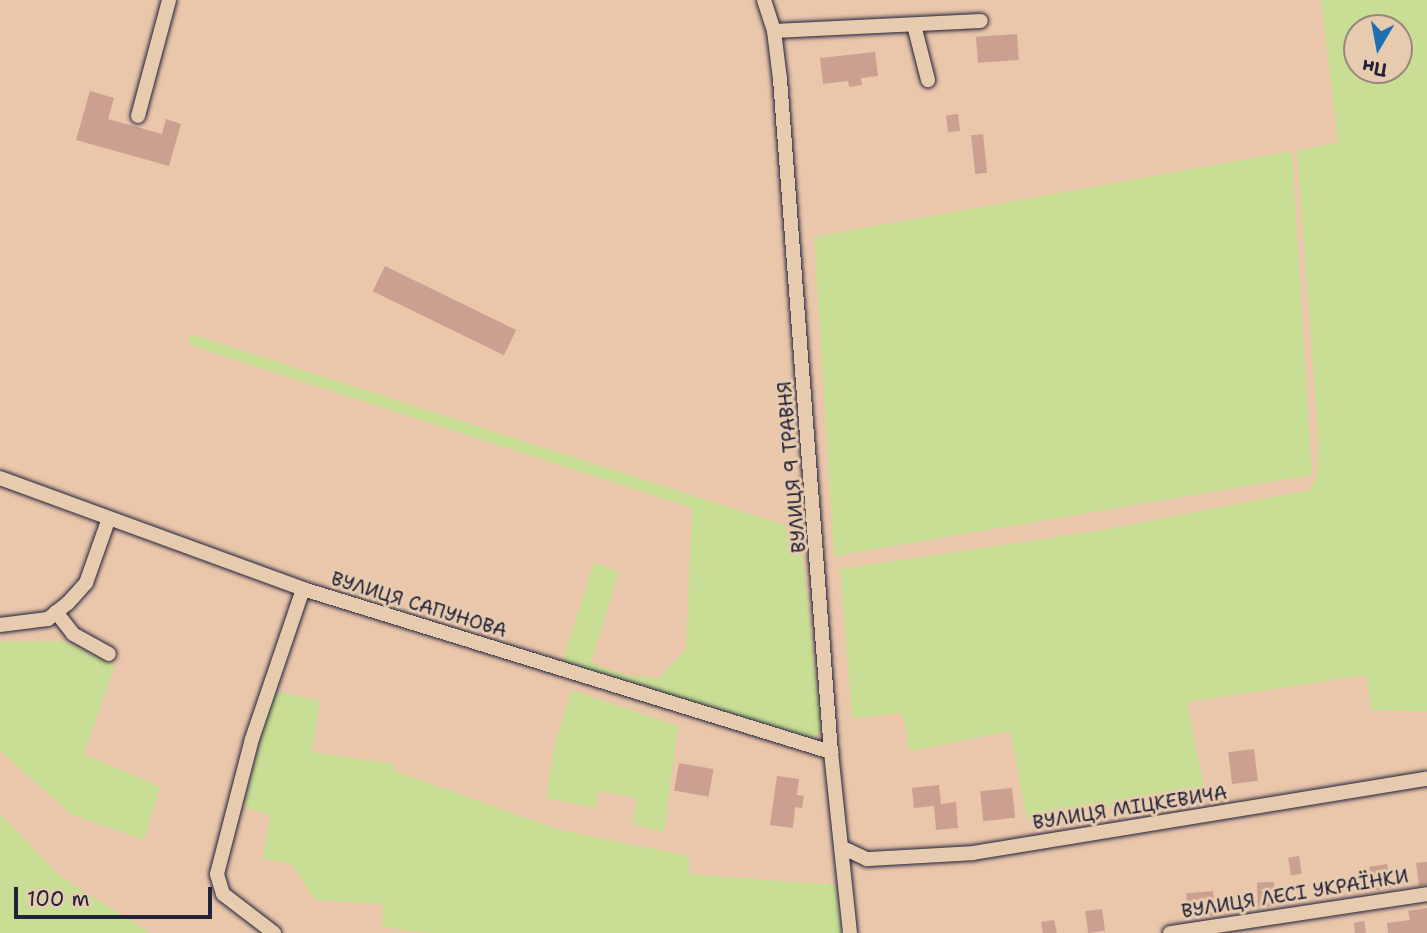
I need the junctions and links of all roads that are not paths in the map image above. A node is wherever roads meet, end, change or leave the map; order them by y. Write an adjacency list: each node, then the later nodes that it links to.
1 (169, 0): 7 (street)
2 (764, 0): 5 (street, ВУЛИЦЯ 9 ТРАВНЯ)
3 (981, 21): 4 (street)
4 (914, 24): 5 (street); 6 (street)
5 (774, 31): 14 (street, ВУЛИЦЯ 9 ТРАВНЯ)
6 (928, 80)
7 (138, 116)
8 (0, 478): 9 (street, ВУЛИЦЯ САПУНОВА)
9 (108, 521): 10 (street, ВУЛИЦЯ САПУНОВА); 11 (street)
10 (303, 589): 14 (street, ВУЛИЦЯ САПУНОВА); 18 (street)
11 (57, 612): 12 (street); 13 (street)
12 (0, 625)
13 (109, 654)
14 (831, 752): 16 (street, ВУЛИЦЯ 9 ТРАВНЯ)
15 (1427, 779): 16 (street, ВУЛИЦЯ МІЦКЕВИЧА)
16 (841, 847): 19 (street, ВУЛИЦЯ 9 ТРАВНЯ)
17 (1427, 894): 20 (street, ВУЛИЦЯ ЛЕСІ УКРАЇНКИ)
18 (274, 933)
19 (850, 933)
20 (1170, 933)

